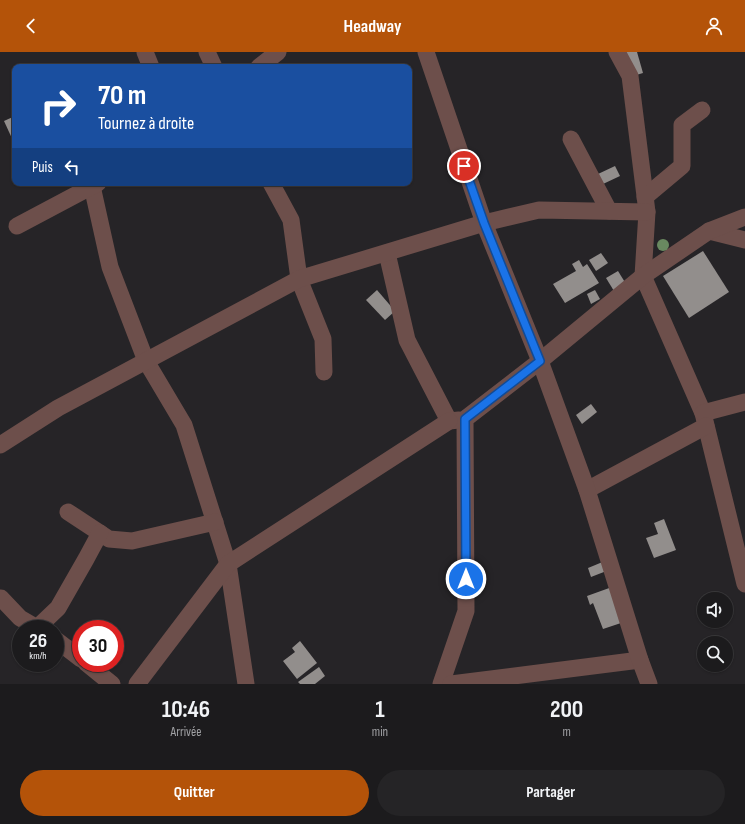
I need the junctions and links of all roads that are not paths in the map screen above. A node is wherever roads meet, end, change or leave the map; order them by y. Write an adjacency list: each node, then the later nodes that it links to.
1 (145, 52): 6 (street)
2 (207, 52): 7 (street)
3 (278, 52): 8 (street)
4 (426, 52): 17 (street)
5 (617, 52): 14 (street)
6 (150, 64)
7 (213, 64)
8 (263, 64)
9 (702, 110): 14 (street)
10 (571, 139): 15 (street)
11 (93, 186): 18 (street)
12 (95, 186): 24 (street)
13 (274, 186): 23 (street)
14 (646, 204): 15 (street); 22 (street)
15 (609, 211): 17 (street)
16 (745, 217): 19 (street)
17 (484, 223): 21 (street); 25 (street)
18 (17, 226)
19 (709, 231): 20 (street); 22 (street)
20 (745, 240)
21 (387, 253): 23 (street); 29 (street)
22 (643, 276): 25 (street); 28 (street)
23 (299, 279): 24 (street); 26 (street)
24 (146, 361): 30 (street); 33 (street)
25 (540, 361): 29 (street); 31 (street)
26 (324, 372)
27 (745, 402): 28 (street)
28 (704, 419): 31 (street); 36 (street)
29 (457, 420): 35 (street); 47 (street)
30 (0, 445)
31 (588, 490): 42 (street)
32 (68, 512): 34 (street)
33 (215, 522): 34 (street); 35 (street)
34 (100, 533): 39 (street)
35 (228, 564): 45 (street); 46 (street)
36 (745, 584)
37 (0, 599): 38 (street)
38 (24, 620)
39 (46, 620)
40 (64, 646): 41 (street)
41 (72, 652)
42 (640, 660): 48 (street); 49 (street)
43 (97, 672): 44 (street)
44 (112, 684)
45 (138, 684)
46 (246, 684)
47 (440, 684)
48 (451, 684)
49 (649, 684)

